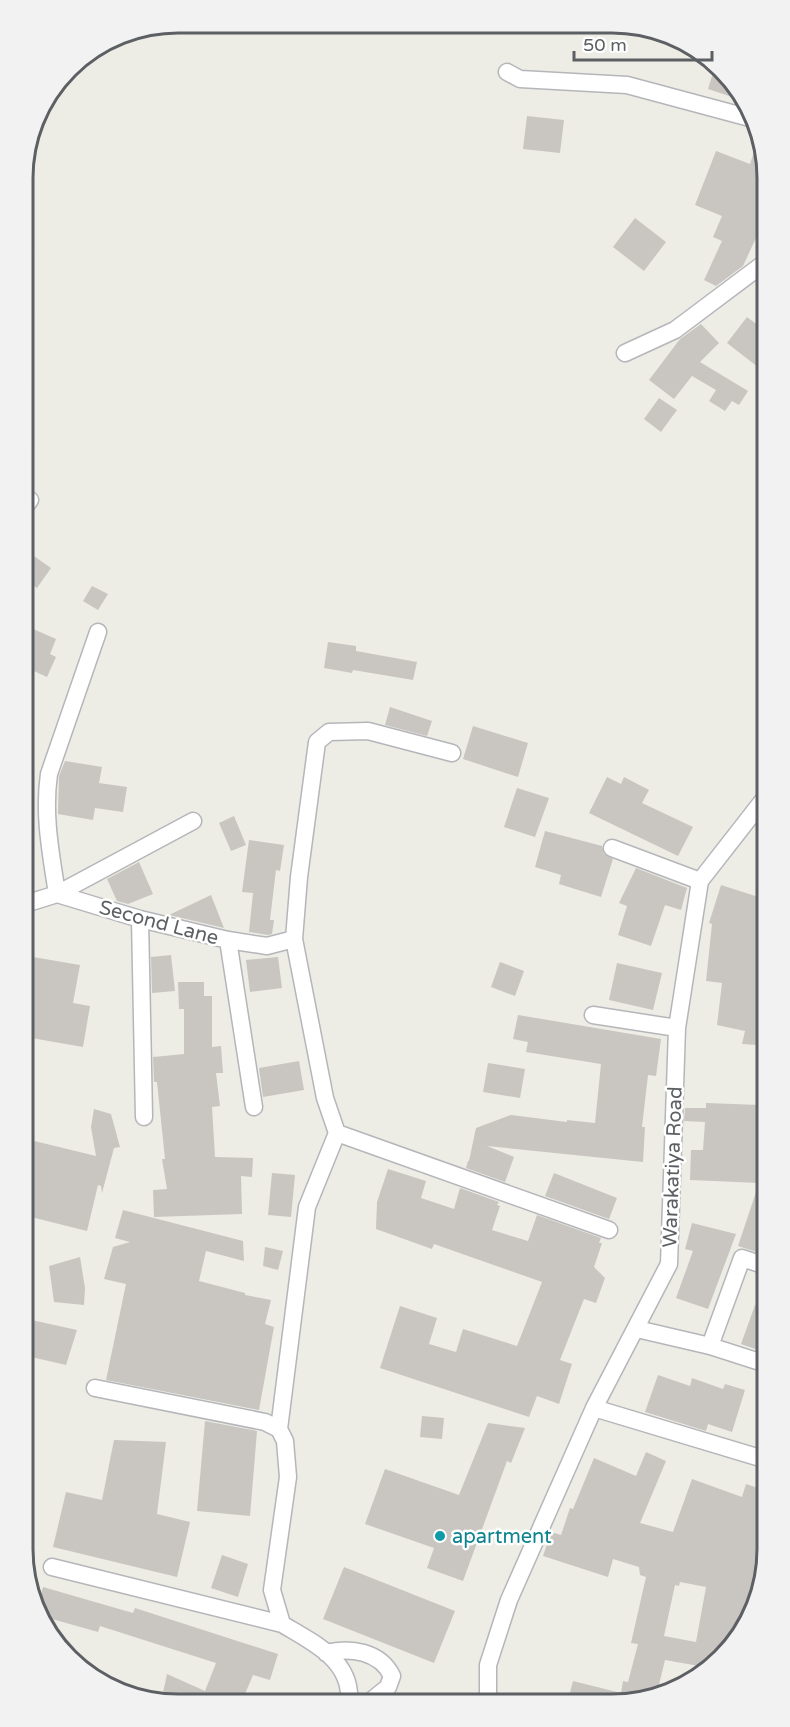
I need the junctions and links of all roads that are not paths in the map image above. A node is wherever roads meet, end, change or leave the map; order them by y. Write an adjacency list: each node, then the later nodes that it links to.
1 (507, 72): 2 (street)
2 (743, 116)
3 (757, 268): 4 (street)
4 (625, 353)
5 (98, 632): 11 (street)
6 (452, 753): 14 (street)
7 (757, 808): 10 (street, Warakatiya Road)
8 (194, 820): 11 (street)
9 (612, 848): 10 (street)
10 (700, 881): 17 (street, Warakatiya Road)
11 (57, 894): 12 (street); 13 (street, Second Lane)
12 (33, 902)
13 (140, 919): 15 (street, Second Lane); 19 (street)
14 (294, 939): 15 (street, Second Lane); 20 (street)
15 (228, 940): 18 (street)
16 (593, 1015): 17 (street)
17 (677, 1028): 23 (street, Warakatiya Road)
18 (254, 1107)
19 (144, 1117)
20 (338, 1133): 21 (street); 28 (street)
21 (609, 1230)
22 (757, 1263): 24 (street)
23 (637, 1329): 24 (street); 27 (street, Warakatiya Road)
24 (710, 1346): 25 (street)
25 (757, 1361)
26 (95, 1389): 28 (street)
27 (594, 1408): 29 (street); 35 (street, Warakatiya Road)
28 (279, 1430): 31 (street)
29 (757, 1457)
30 (52, 1567): 31 (street)
31 (282, 1624): 32 (street)
32 (326, 1653): 33 (street); 34 (street)
33 (350, 1694)
34 (380, 1694)
35 (488, 1694)

